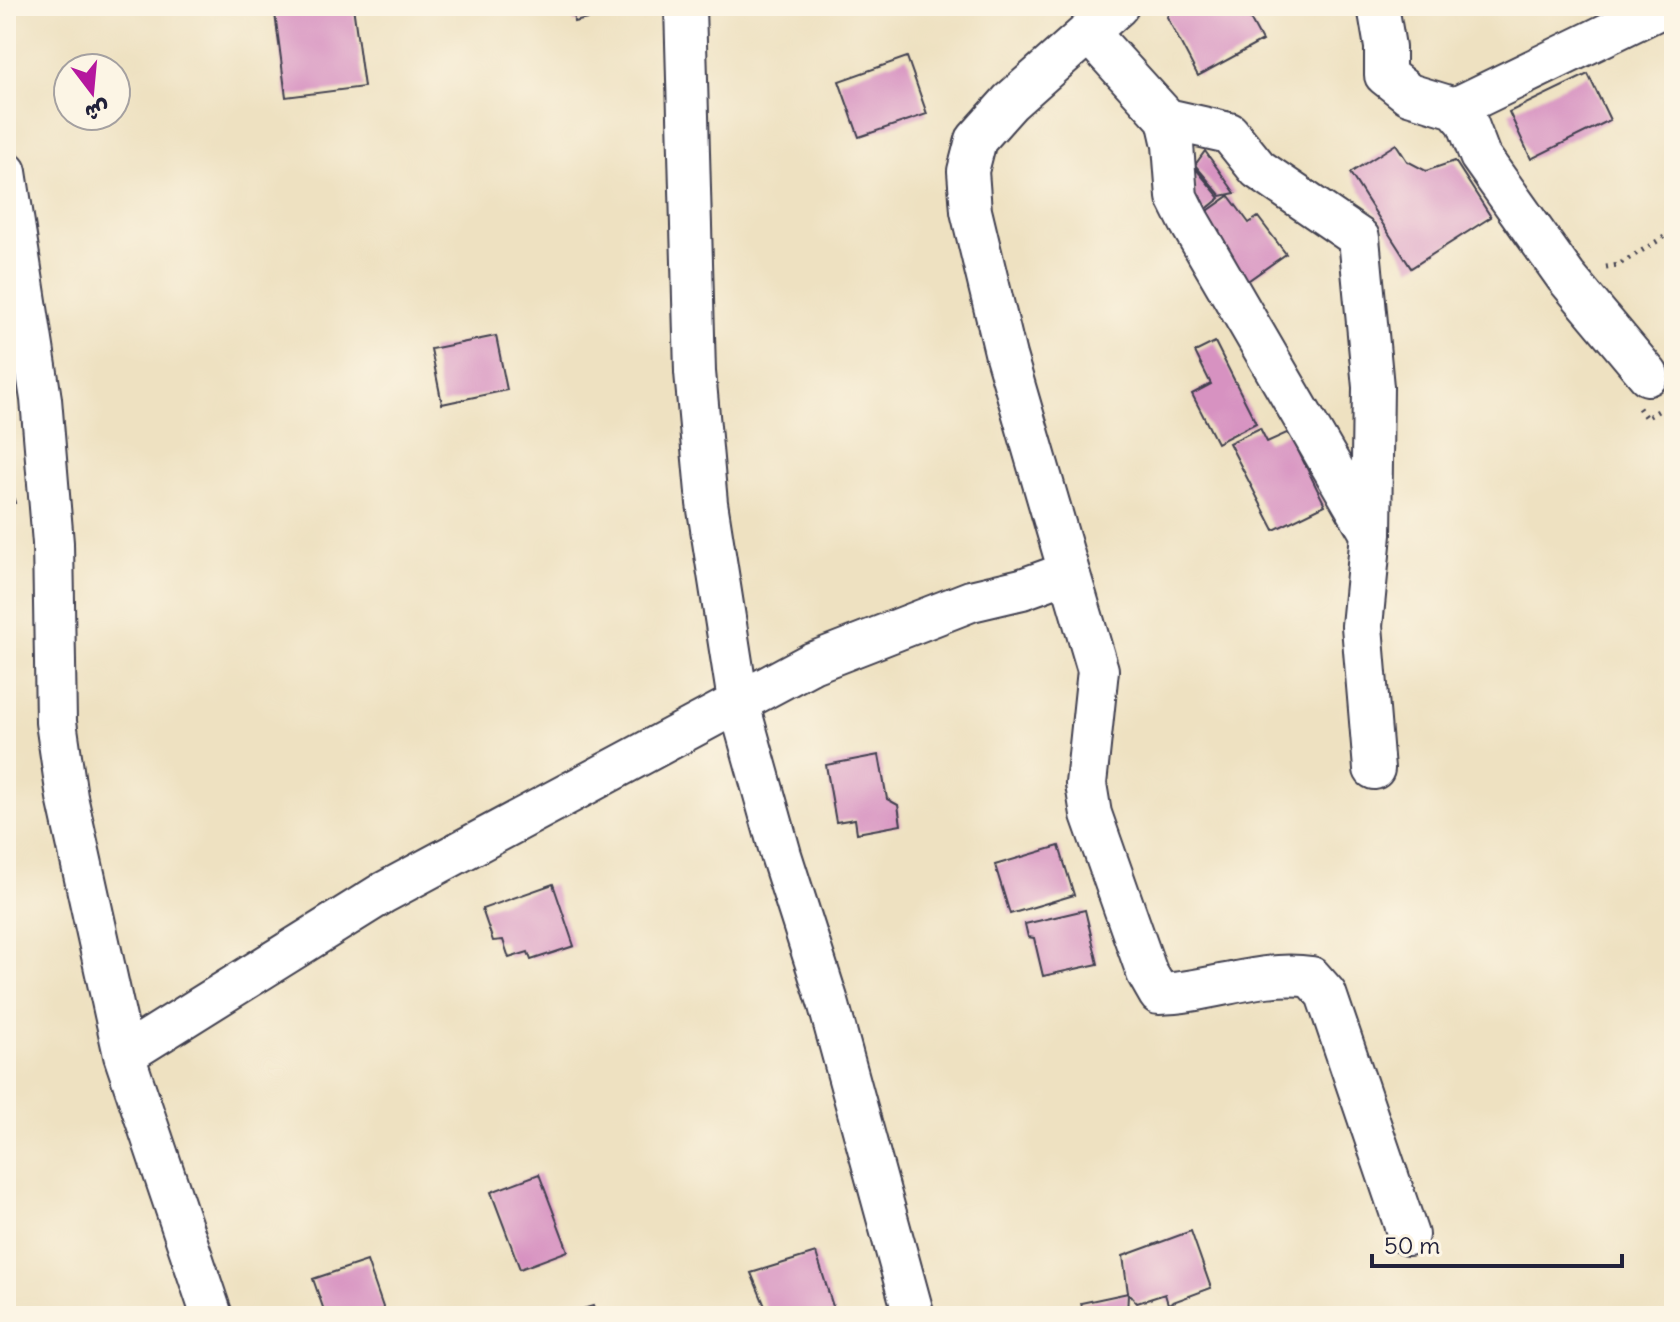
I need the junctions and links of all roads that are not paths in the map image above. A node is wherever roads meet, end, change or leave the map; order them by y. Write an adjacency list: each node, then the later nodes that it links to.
1 (685, 6): 12 (street)
2 (1118, 6): 5 (street)
3 (1378, 6): 6 (street)
4 (1665, 6): 6 (street)
5 (1088, 32): 7 (street); 11 (street)
6 (1455, 108): 9 (street)
7 (1167, 119): 10 (street); 10 (street)
8 (6, 172): 14 (street)
9 (1648, 375)
10 (1371, 534): 13 (street)
11 (1069, 572): 12 (street); 15 (street)
12 (738, 701): 14 (street); 17 (street)
13 (1374, 769)
14 (124, 1055): 16 (street)
15 (1408, 1235)
16 (212, 1316)
17 (914, 1316)

